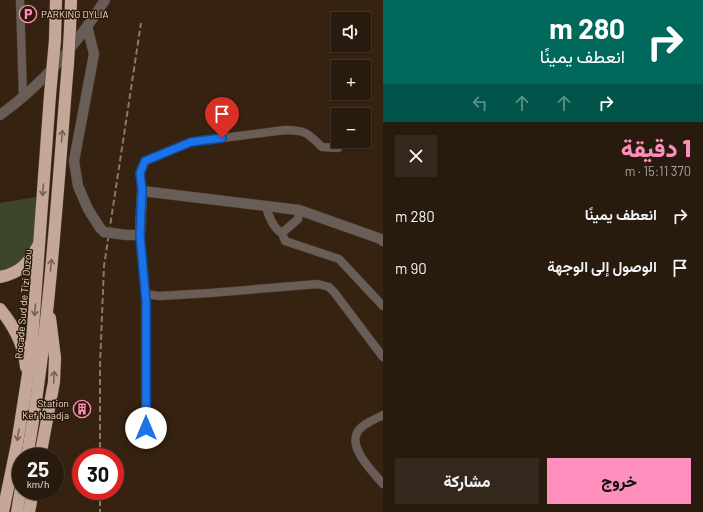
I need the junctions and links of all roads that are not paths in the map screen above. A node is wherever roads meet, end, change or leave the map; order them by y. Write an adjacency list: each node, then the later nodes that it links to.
1 (20, 0): 6 (street)
2 (56, 0): 15 (highway, Rocade Sud de Tizi Ouzou, one-way to 15, bridge)
3 (71, 0): 18 (highway, one-way to 3, bridge)
4 (105, 0): 5 (street)
5 (87, 26): 6 (street); 13 (street, bridge)
6 (23, 98): 7 (street)
7 (0, 115)
8 (331, 148): 9 (street)
9 (142, 191): 10 (street); 13 (street)
10 (266, 206): 11 (street); 12 (street)
11 (299, 210): 12 (street); 14 (street)
12 (282, 233): 19 (street)
13 (140, 235): 17 (street)
14 (383, 241)
15 (39, 244): 16 (highway); 22 (highway, Rocade Sud de Tizi Ouzou, one-way to 22)
16 (0, 277)
17 (145, 294): 21 (street); 24 (street)
18 (47, 304): 25 (highway); 26 (highway, one-way to 18)
19 (383, 306)
20 (0, 309): 22 (highway)
21 (383, 357)
22 (27, 383): 30 (highway, Rocade Sud de Tizi Ouzou, one-way to 30)
23 (383, 415): 27 (street)
24 (147, 444)
25 (29, 448)
26 (42, 448)
27 (383, 484)
28 (19, 500): 31 (highway)
29 (31, 500): 32 (highway)
30 (3, 512)
31 (17, 512)
32 (29, 512)

